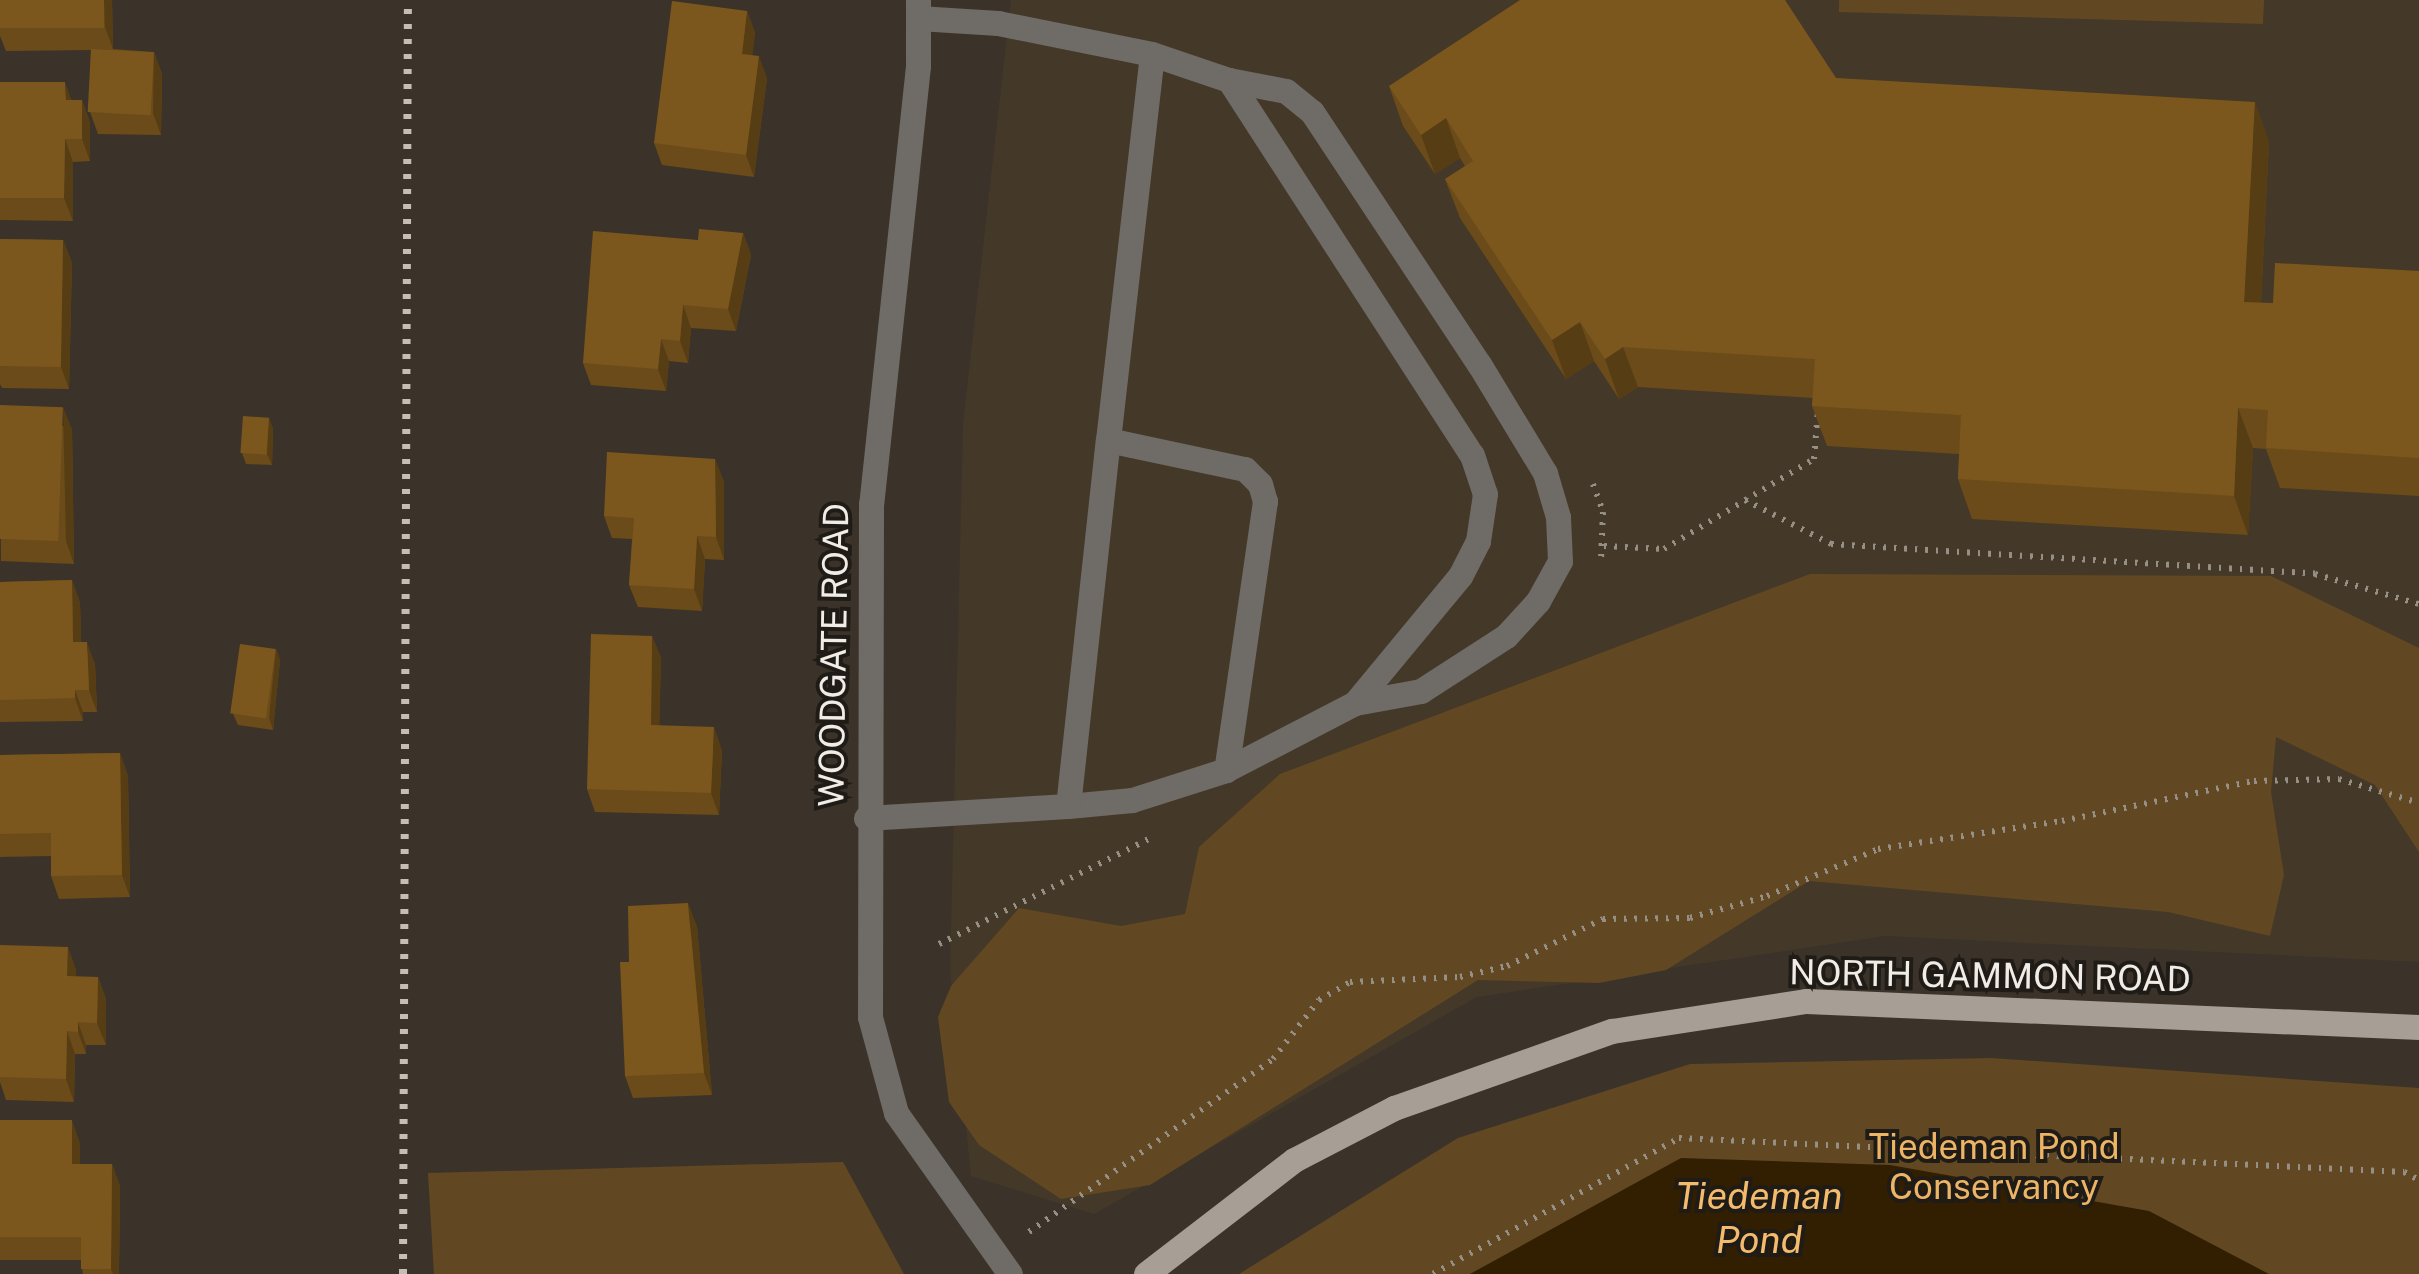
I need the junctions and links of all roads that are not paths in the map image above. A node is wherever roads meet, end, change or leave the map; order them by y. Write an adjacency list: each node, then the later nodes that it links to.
1 (918, 9): 2 (street); 8 (street, WOODGATE ROAD)
2 (1152, 54): 3 (street); 4 (street)
3 (1229, 80): 5 (street); 5 (street)
4 (1108, 440): 6 (street); 7 (street)
5 (1355, 703): 6 (street)
6 (1226, 770): 7 (street)
7 (1068, 806): 8 (street)
8 (866, 818): 10 (street, WOODGATE ROAD)
9 (2419, 1027): 11 (main road, NORTH GAMMON ROAD)
10 (1003, 1266)
11 (1146, 1274)

